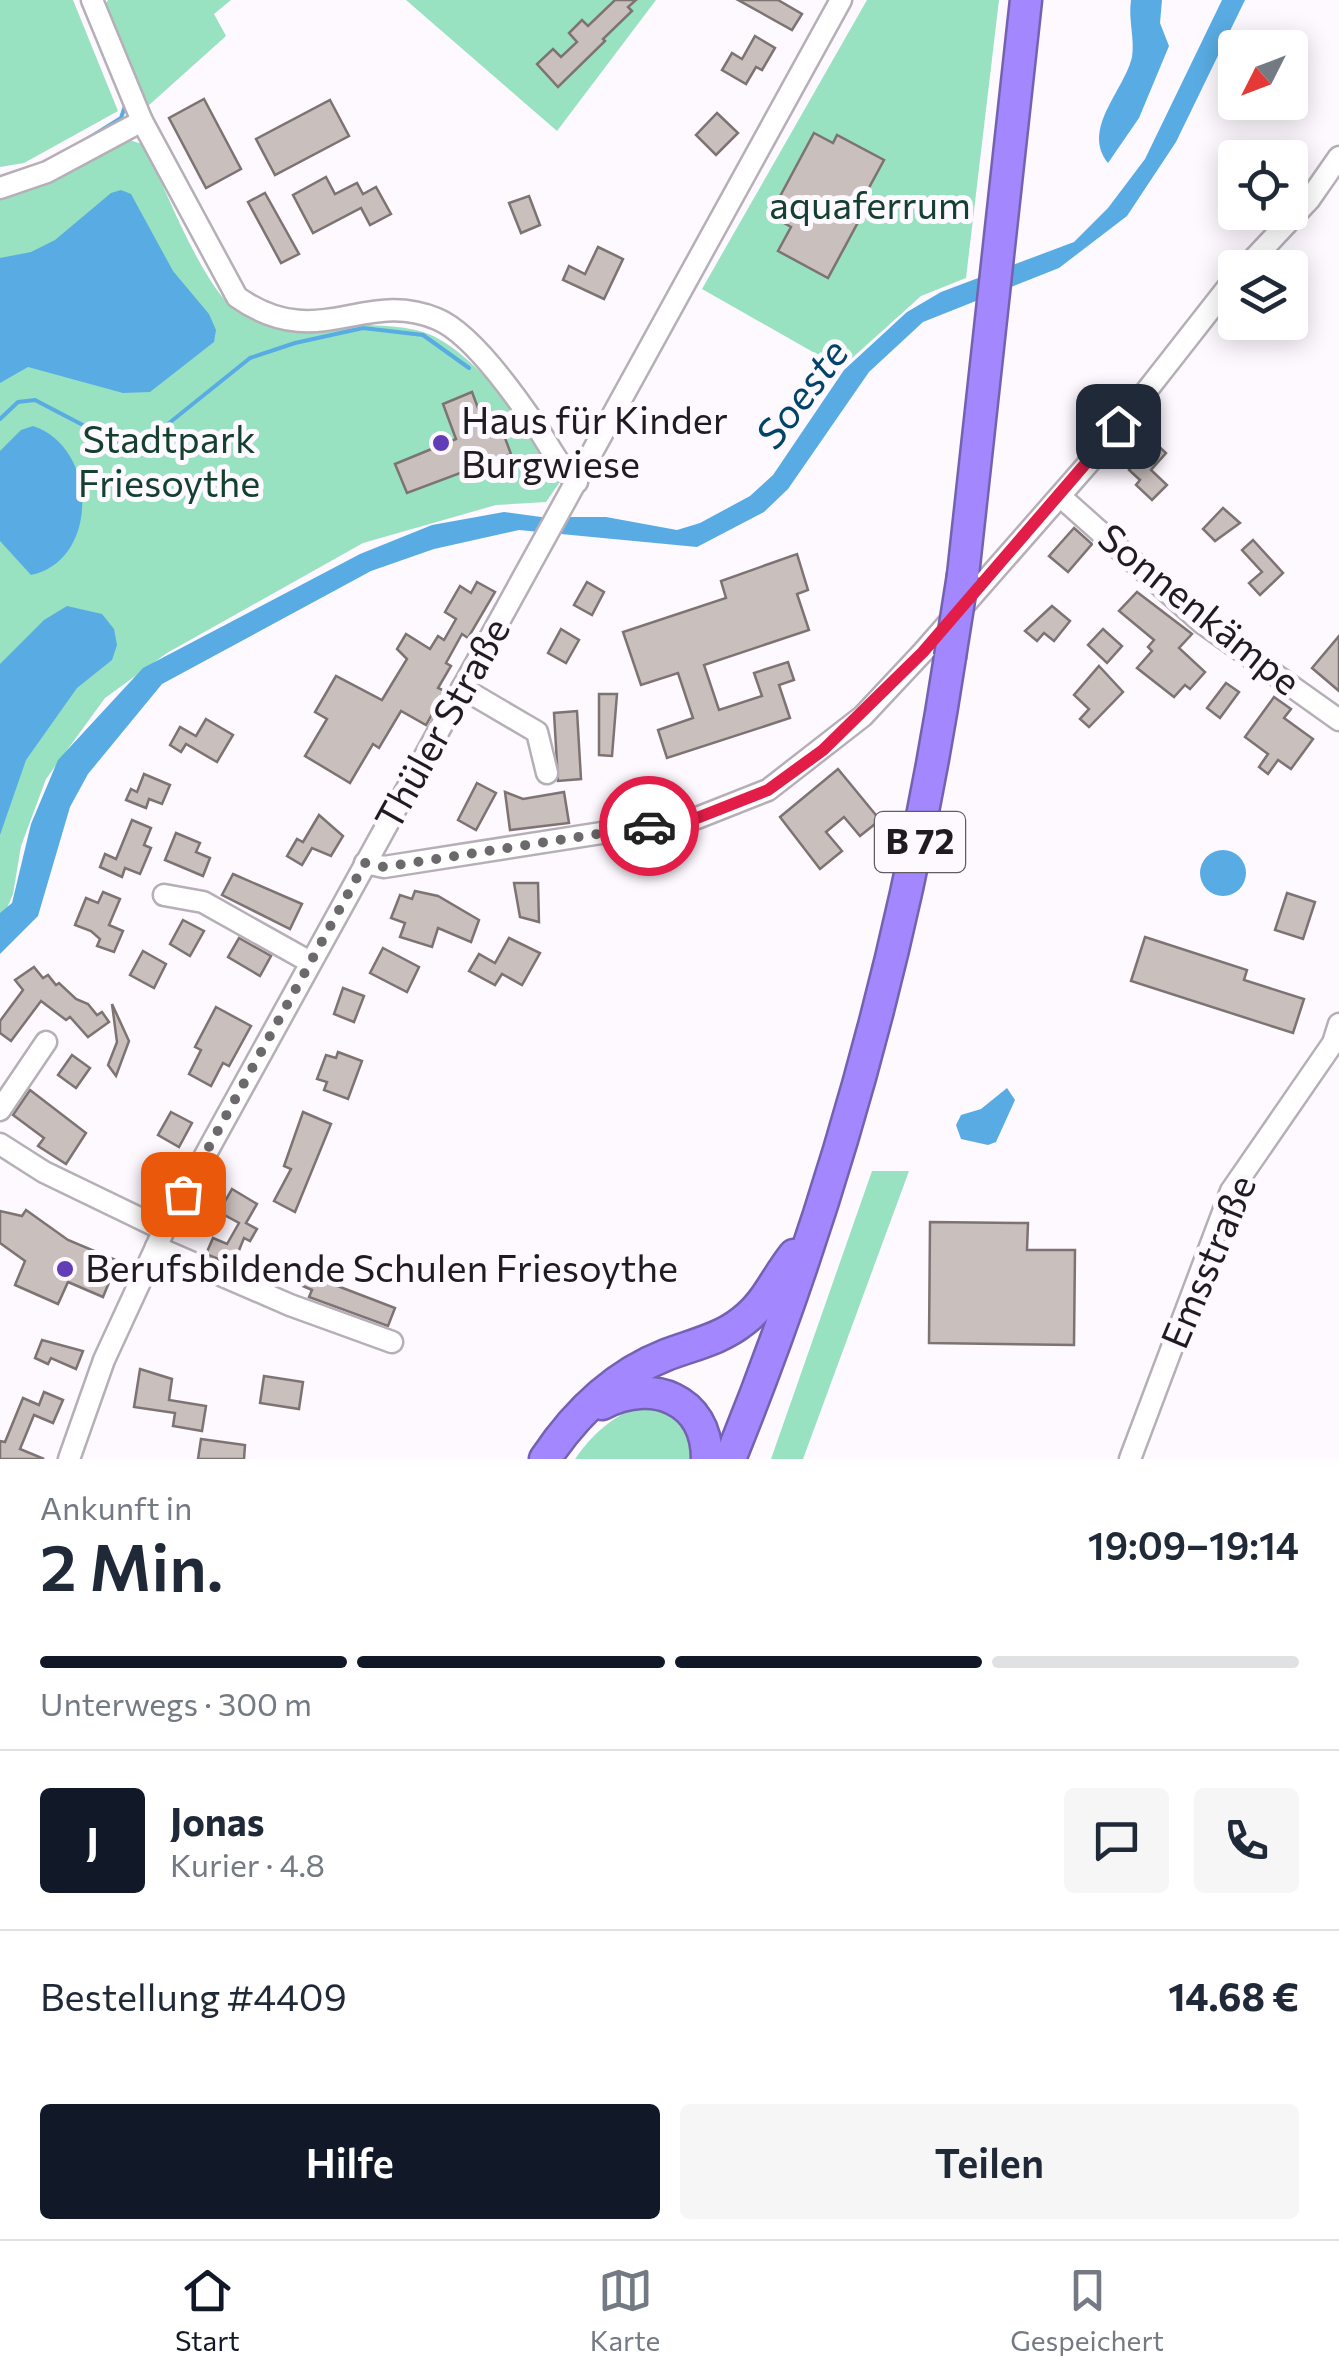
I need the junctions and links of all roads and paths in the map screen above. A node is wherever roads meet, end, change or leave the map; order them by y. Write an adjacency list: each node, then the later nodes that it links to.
1 (92, 0): 4 (street)
2 (841, 0): 9 (street, Thüler Straße)
3 (1026, 0): 22 (highway, B 72, bridge)
4 (142, 121): 6 (street); 9 (street)
5 (1339, 157): 7 (street)
6 (0, 188)
7 (1262, 250)
8 (1218, 299): 10 (street)
9 (576, 482): 11 (street, Thüler Straße)
10 (1061, 496): 12 (street, Sonnenkämpe); 14 (street)
11 (462, 688): 13 (street); 14 (street, Thüler Straße)
12 (1339, 720)
13 (547, 773)
14 (365, 863): 16 (street, Thüler Straße)
15 (164, 896): 16 (street)
16 (310, 962): 21 (street, Thüler Straße)
17 (1339, 1024): 29 (street, Emsstraße)
18 (46, 1042): 19 (street)
19 (0, 1110)
20 (0, 1144): 21 (street)
21 (160, 1238): 23 (street); 25 (street, Thüler Straße)
22 (812, 1240): 24 (highway, B 72); 28 (highway, B 72)
23 (392, 1342)
24 (582, 1415): 26 (highway, B 72); 27 (highway, B 72)
25 (69, 1459)
26 (545, 1459)
27 (707, 1459)
28 (730, 1459)
29 (1130, 1459)

